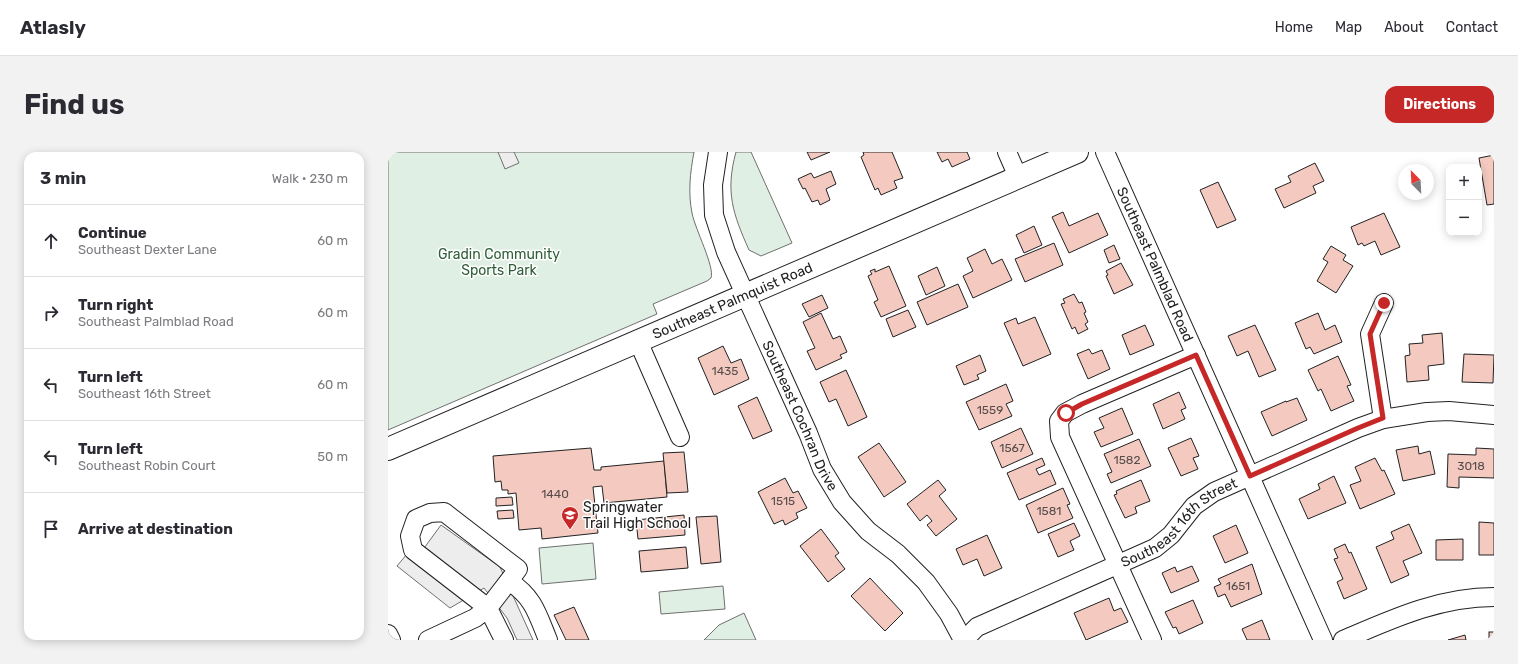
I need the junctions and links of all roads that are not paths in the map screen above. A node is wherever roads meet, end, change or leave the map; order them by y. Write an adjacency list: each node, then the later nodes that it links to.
1 (718, 152): 6 (street, Southeast Cochran Drive)
2 (1007, 152): 5 (street)
3 (1076, 152): 5 (main road, Southeast Palmquist Road)
4 (1105, 152): 9 (street, Southeast Palmblad Road)
5 (1018, 177): 6 (main road, Southeast Palmquist Road)
6 (744, 294): 8 (main road, Southeast Palmquist Road); 24 (street, Southeast Cochran Drive)
7 (1384, 303): 11 (street)
8 (638, 341): 12 (street); 13 (main road, Southeast Palmquist Road)
9 (1196, 355): 14 (street, Southeast Palmblad Road); 15 (street)
10 (1494, 415): 11 (street, Southeast 16th Street)
11 (1383, 418): 14 (street, Southeast 16th Street)
12 (680, 437)
13 (388, 449)
14 (1250, 476): 15 (street, Southeast 16th Street); 26 (street, Southeast Palmblad Road)
15 (1118, 564): 24 (street, Southeast 16th Street); 25 (street)
16 (510, 580): 18 (street); 18 (street); 23 (street)
17 (1494, 597): 27 (street)
18 (488, 608): 21 (street); 22 (street)
19 (388, 634): 20 (street)
20 (391, 640)
21 (428, 640)
22 (504, 640)
23 (548, 640)
24 (964, 640)
25 (1152, 640)
26 (1323, 640)
27 (1343, 640)

